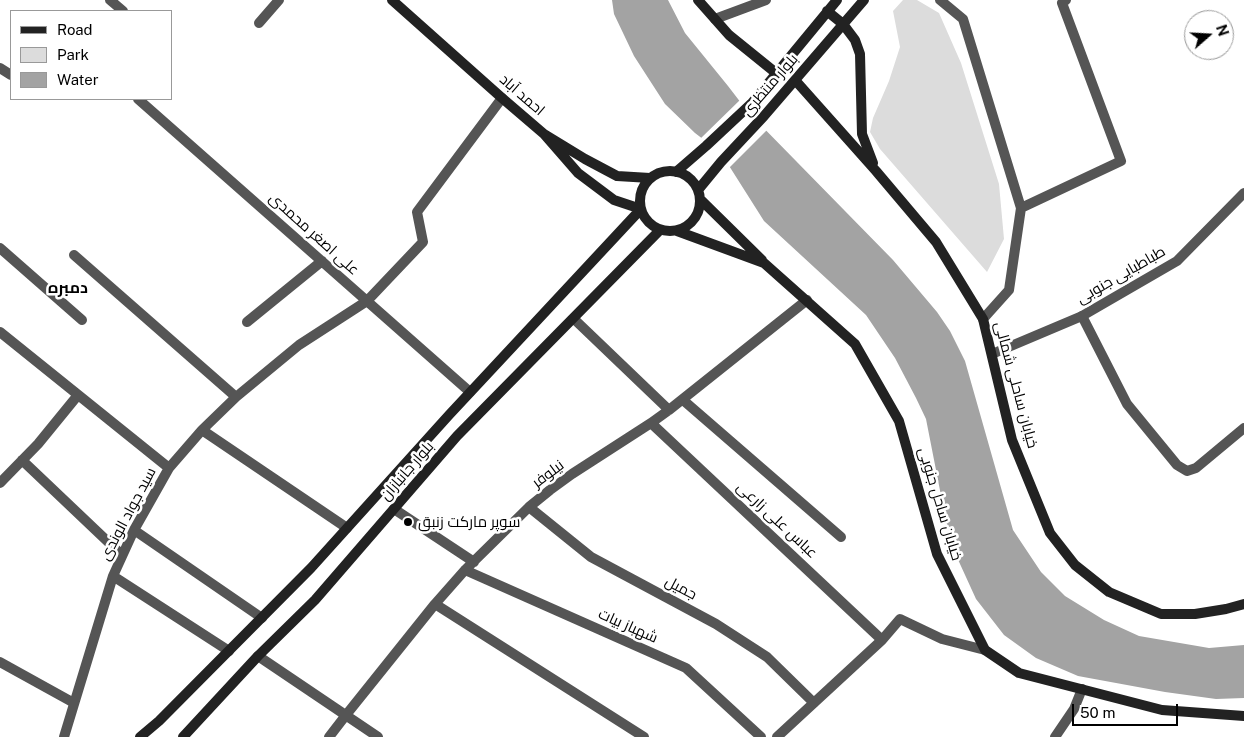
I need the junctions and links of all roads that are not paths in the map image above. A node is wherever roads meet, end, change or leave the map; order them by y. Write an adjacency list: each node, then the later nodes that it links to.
1 (110, 0): 10 (street)
2 (279, 0): 13 (street)
3 (392, 0): 17 (main road, احمد آباد)
4 (698, 0): 12 (main road)
5 (766, 0): 12 (street)
6 (837, 0): 11 (main road, بلوار منتظری)
7 (864, 0): 14 (main road, بلوار منتظری)
8 (940, 0): 25 (street)
9 (1066, 0): 25 (street)
10 (122, 10)
11 (827, 11): 14 (main road); 15 (main road, بلوار منتظری)
12 (715, 19): 15 (main road)
13 (259, 23)
14 (843, 24): 16 (main road, بلوار منتظری); 20 (main road)
15 (776, 73): 21 (main road, بلوار منتظری)
16 (795, 80): 20 (main road, خیابان ساحلی شمالی); 24 (main road, بلوار منتظری)
17 (502, 98): 19 (main road, احمد آباد); 34 (street, سید جواد الوندی)
18 (139, 100): 31 (street, علی اصغر محمدی)
19 (544, 134): 22 (main road, احمد آباد); 26 (main road)
20 (876, 171): 37 (main road, خیابان ساحلی شمالی)
21 (676, 172): 22 (main road); 24 (main road)
22 (650, 178): 26 (main road)
23 (1244, 192): 35 (street, طباطبایی جنوبی)
24 (699, 195): 28 (main road); 32 (main road)
25 (1021, 208): 37 (street)
26 (641, 209): 27 (main road); 42 (main road, بلوار جانبازان)
27 (660, 230): 28 (main road); 36 (main road, بلوار جانبازان)
28 (677, 231): 32 (main road, خیابان ساحل جنوبی)
29 (0, 248): 38 (street)
30 (74, 255): 44 (street)
31 (322, 261): 34 (street, علی اصغر محمدی); 39 (street)
32 (764, 263): 33 (main road, خیابان ساحل جنوبی)
33 (807, 300): 45 (street, نیلوفر); 66 (main road, خیابان ساحل جنوبی)
34 (367, 301): 42 (street, علی اصغر محمدی); 44 (street, سید جواد الوندی)
35 (1082, 316): 41 (street, طباطبایی جنوبی); 48 (street)
36 (574, 319): 46 (street); 54 (main road, بلوار جانبازان)
37 (983, 319): 41 (main road, خیابان ساحلی شمالی)
38 (82, 320)
39 (247, 322)
40 (0, 332): 43 (street)
41 (992, 354): 63 (main road, خیابان ساحلی شمالی)
42 (470, 392): 55 (main road, بلوار جانبازان)
43 (78, 395): 50 (street); 51 (street)
44 (236, 397): 49 (street, سید جواد الوندی)
45 (683, 400): 46 (street, نیلوفر); 57 (street)
46 (669, 410): 47 (street, نیلوفر)
47 (651, 423): 53 (street, نیلوفر); 65 (street, عباس علی زارعی)
48 (1244, 428)
49 (202, 430): 51 (street, سید جواد الوندی); 55 (street)
50 (22, 460): 52 (street); 58 (street)
51 (169, 468): 56 (street, سید جواد الوندی)
52 (0, 483)
53 (529, 506): 59 (street, نیلوفر); 72 (street, جمیل)
54 (394, 509): 59 (street); 68 (main road, بلوار جانبازان)
55 (347, 528): 64 (main road, بلوار جانبازان)
56 (134, 530): 58 (street, سید جواد الوندی); 64 (street)
57 (841, 537)
58 (122, 555): 61 (street, سید جواد الوندی)
59 (474, 562): 60 (street, نیلوفر)
60 (465, 570): 62 (street, نیلوفر); 81 (street, شهباز بیات)
61 (113, 576): 67 (street); 71 (street, سید جواد الوندی)
62 (435, 604): 73 (street, نیلوفر); 80 (street)
63 (1244, 604)
64 (262, 618): 67 (main road, بلوار جانبازان)
65 (882, 640): 66 (street); 72 (street)
66 (985, 650): 70 (main road, خیابان ساحل جنوبی)
67 (229, 651): 76 (main road, بلوار جانبازان)
68 (258, 656): 73 (street); 77 (main road, بلوار جانبازان)
69 (0, 662): 71 (street)
70 (1082, 689): 74 (main road, خیابان ساحل جنوبی); 83 (street)
71 (74, 703): 75 (street, سید جواد الوندی)
72 (814, 703): 82 (street)
73 (346, 715): 78 (street, نیلوفر); 79 (street)
74 (1244, 716)
75 (64, 737)
76 (140, 737)
77 (184, 737)
78 (329, 737)
79 (378, 737)
80 (644, 737)
81 (761, 737)
82 (777, 737)
83 (1055, 737)

